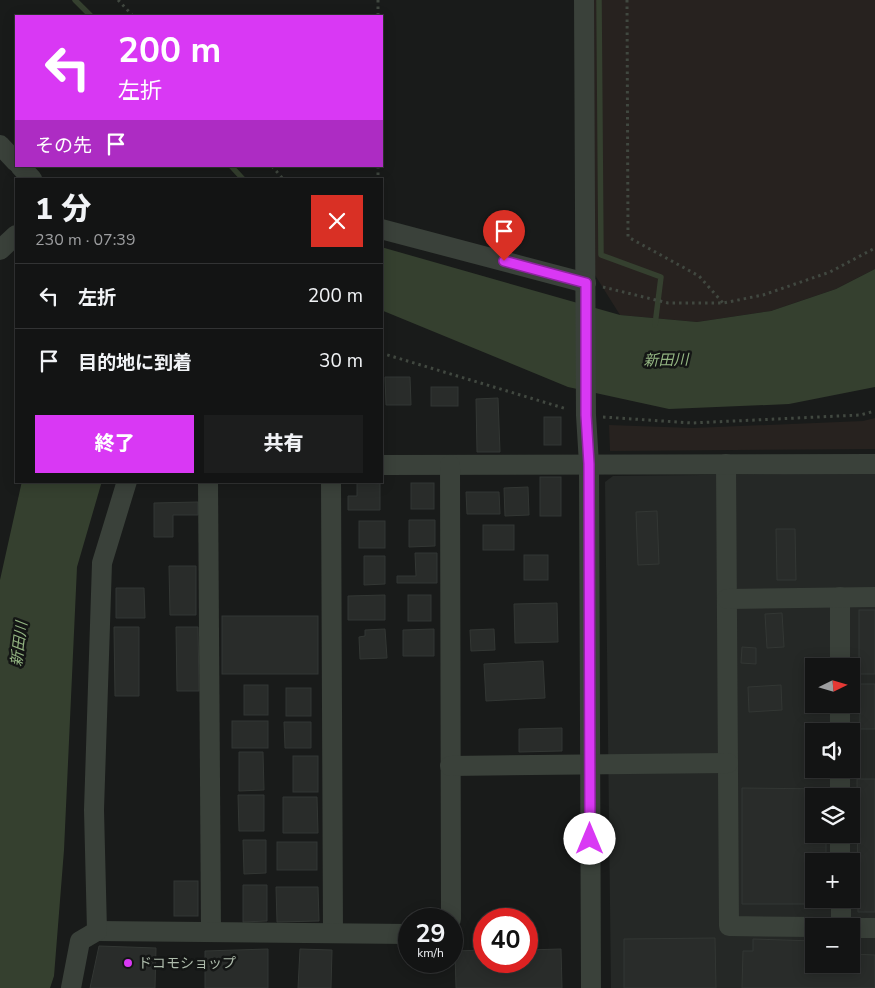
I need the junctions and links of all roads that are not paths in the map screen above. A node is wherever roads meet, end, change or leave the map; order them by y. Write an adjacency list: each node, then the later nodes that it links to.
1 (584, 0): 9 (street)
2 (0, 145): 3 (street)
3 (15, 161)
4 (21, 167): 5 (street)
5 (31, 178)
6 (383, 230): 9 (street)
7 (15, 237): 8 (street)
8 (0, 250)
9 (586, 283): 10 (street)
10 (589, 464): 11 (street); 14 (street); 23 (street)
11 (726, 464): 12 (street); 20 (street)
12 (875, 464)
13 (383, 465): 14 (street)
14 (450, 465): 24 (street)
15 (126, 483): 29 (street)
16 (208, 483): 30 (street)
17 (331, 483): 31 (street)
18 (875, 597): 19 (street)
19 (840, 598): 20 (street); 21 (street)
20 (727, 599): 22 (street)
21 (840, 658)
22 (728, 763): 23 (street); 26 (street)
23 (590, 765): 24 (street); 34 (street)
24 (450, 766): 25 (street)
25 (450, 908)
26 (805, 927)
27 (860, 928): 28 (street)
28 (875, 928)
29 (97, 931): 30 (street); 33 (street)
30 (211, 932): 31 (street)
31 (333, 933): 32 (street)
32 (398, 934)
33 (71, 988)
34 (591, 988)

